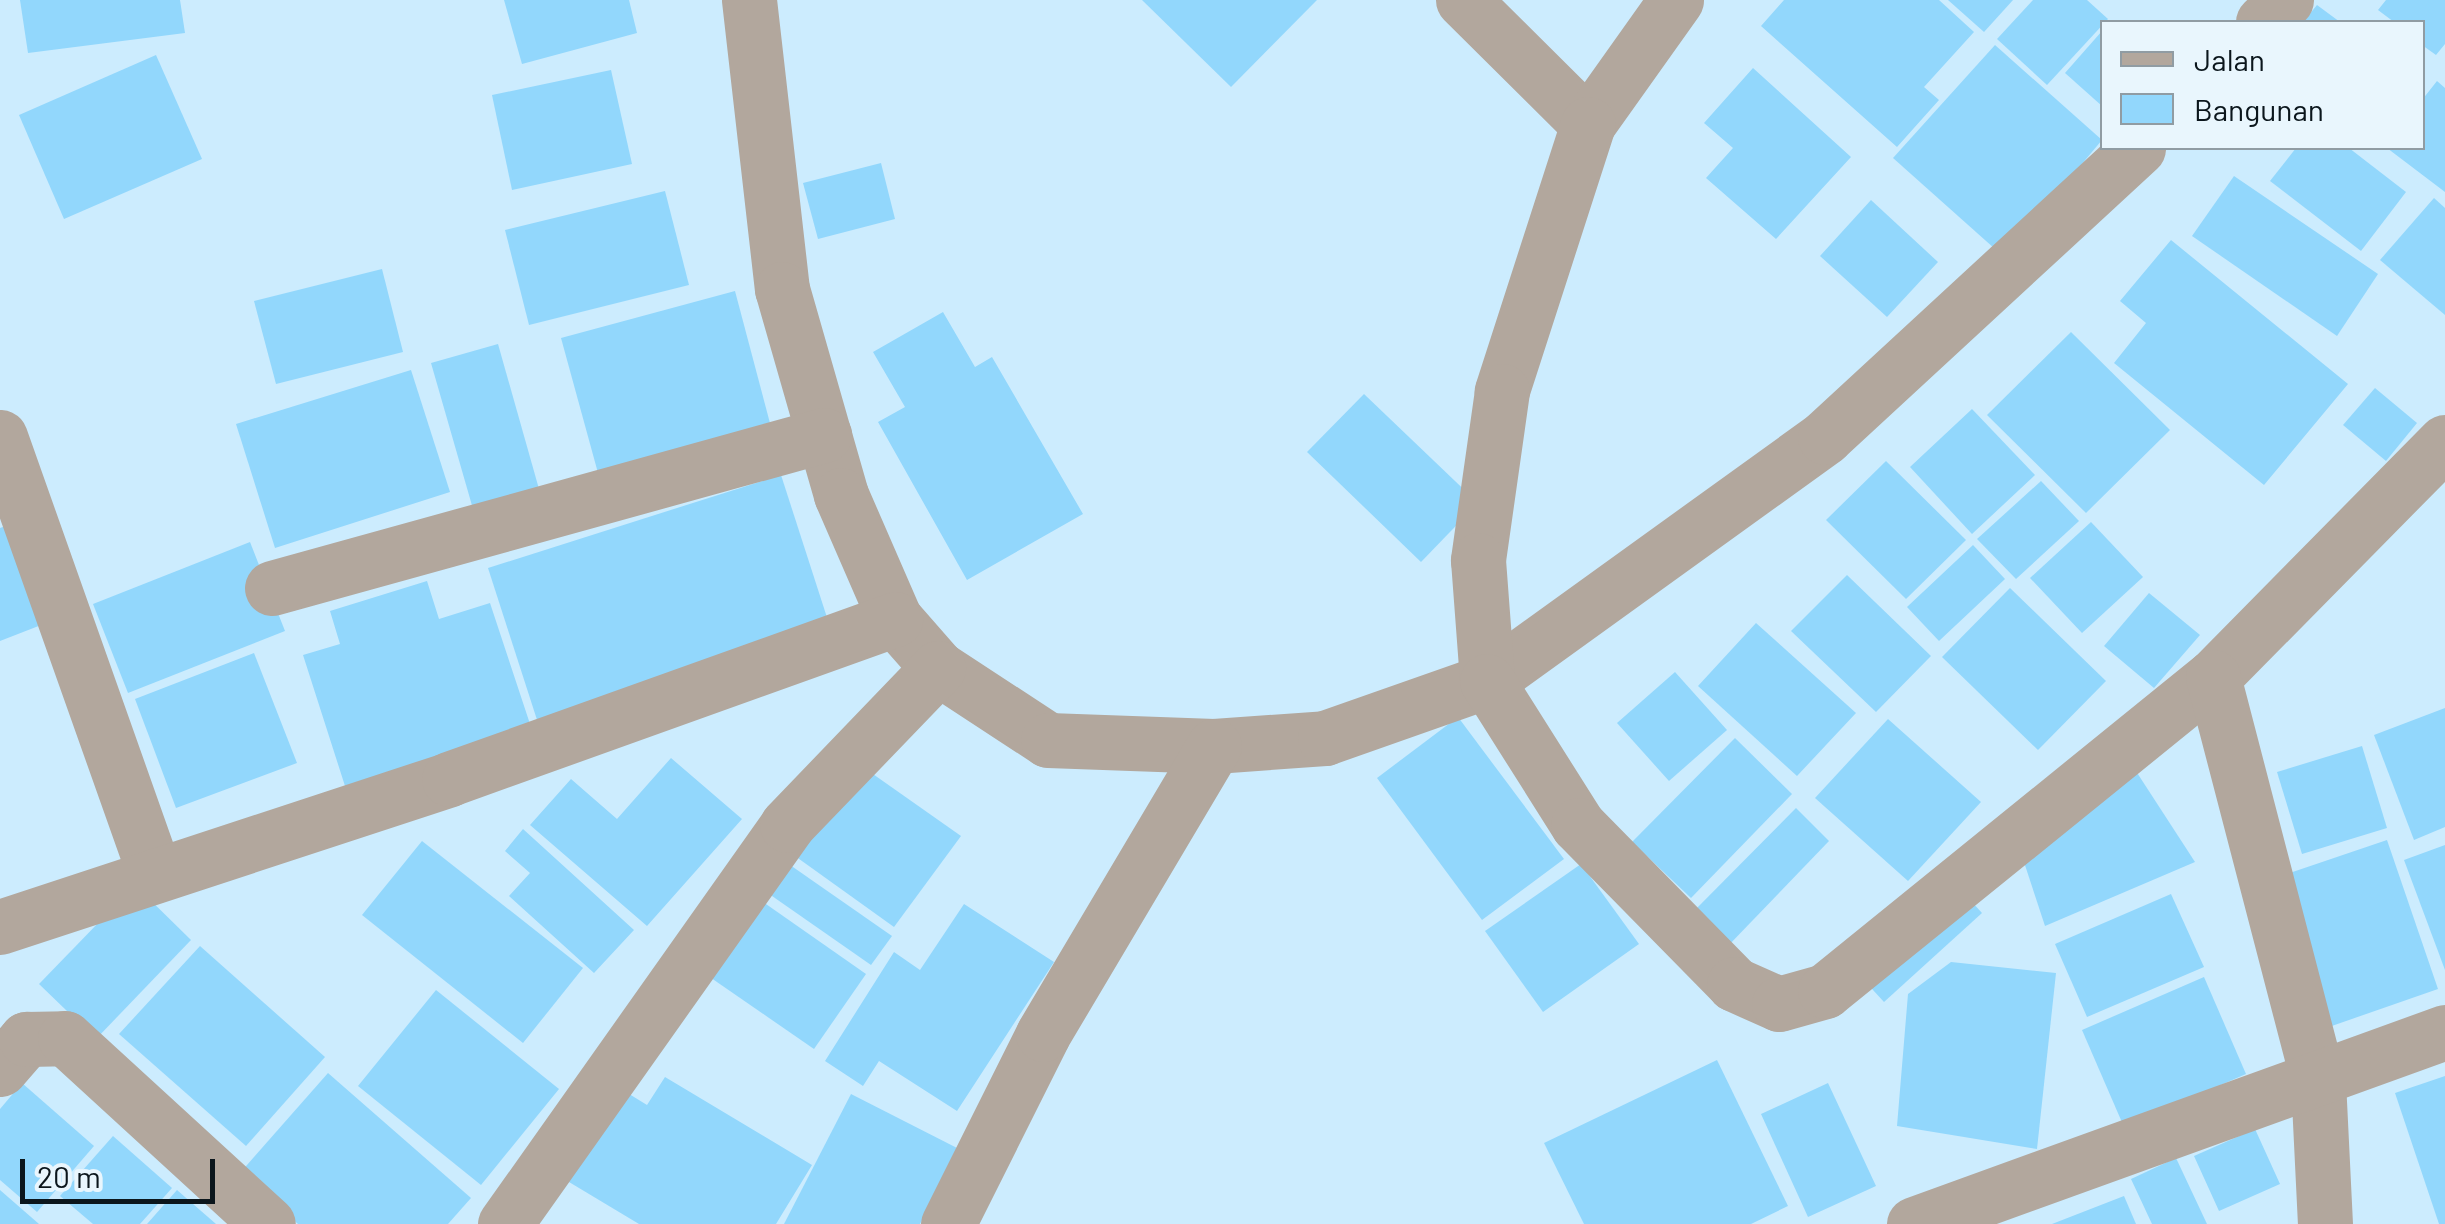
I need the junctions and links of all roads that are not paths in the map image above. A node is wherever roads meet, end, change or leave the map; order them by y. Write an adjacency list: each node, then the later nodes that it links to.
1 (750, 0): 8 (street)
2 (1463, 0): 6 (street)
3 (1676, 0): 6 (street)
4 (2286, 0): 5 (street)
5 (2265, 20)
6 (1588, 124): 15 (street)
7 (2136, 150): 15 (street)
8 (824, 435): 11 (street); 12 (street)
9 (0, 437): 17 (street)
10 (2445, 442): 14 (street)
11 (272, 588)
12 (896, 619): 13 (street); 17 (street)
13 (938, 668): 16 (street); 23 (street)
14 (2212, 678): 15 (street); 21 (street)
15 (1486, 681): 16 (street)
16 (1214, 746): 24 (street)
17 (155, 876): 18 (street)
18 (0, 927)
19 (2445, 1032): 21 (street)
20 (0, 1069): 22 (street)
21 (2318, 1081): 25 (street); 26 (street)
22 (268, 1224)
23 (504, 1224)
24 (948, 1224)
25 (1914, 1224)
26 (2325, 1224)

